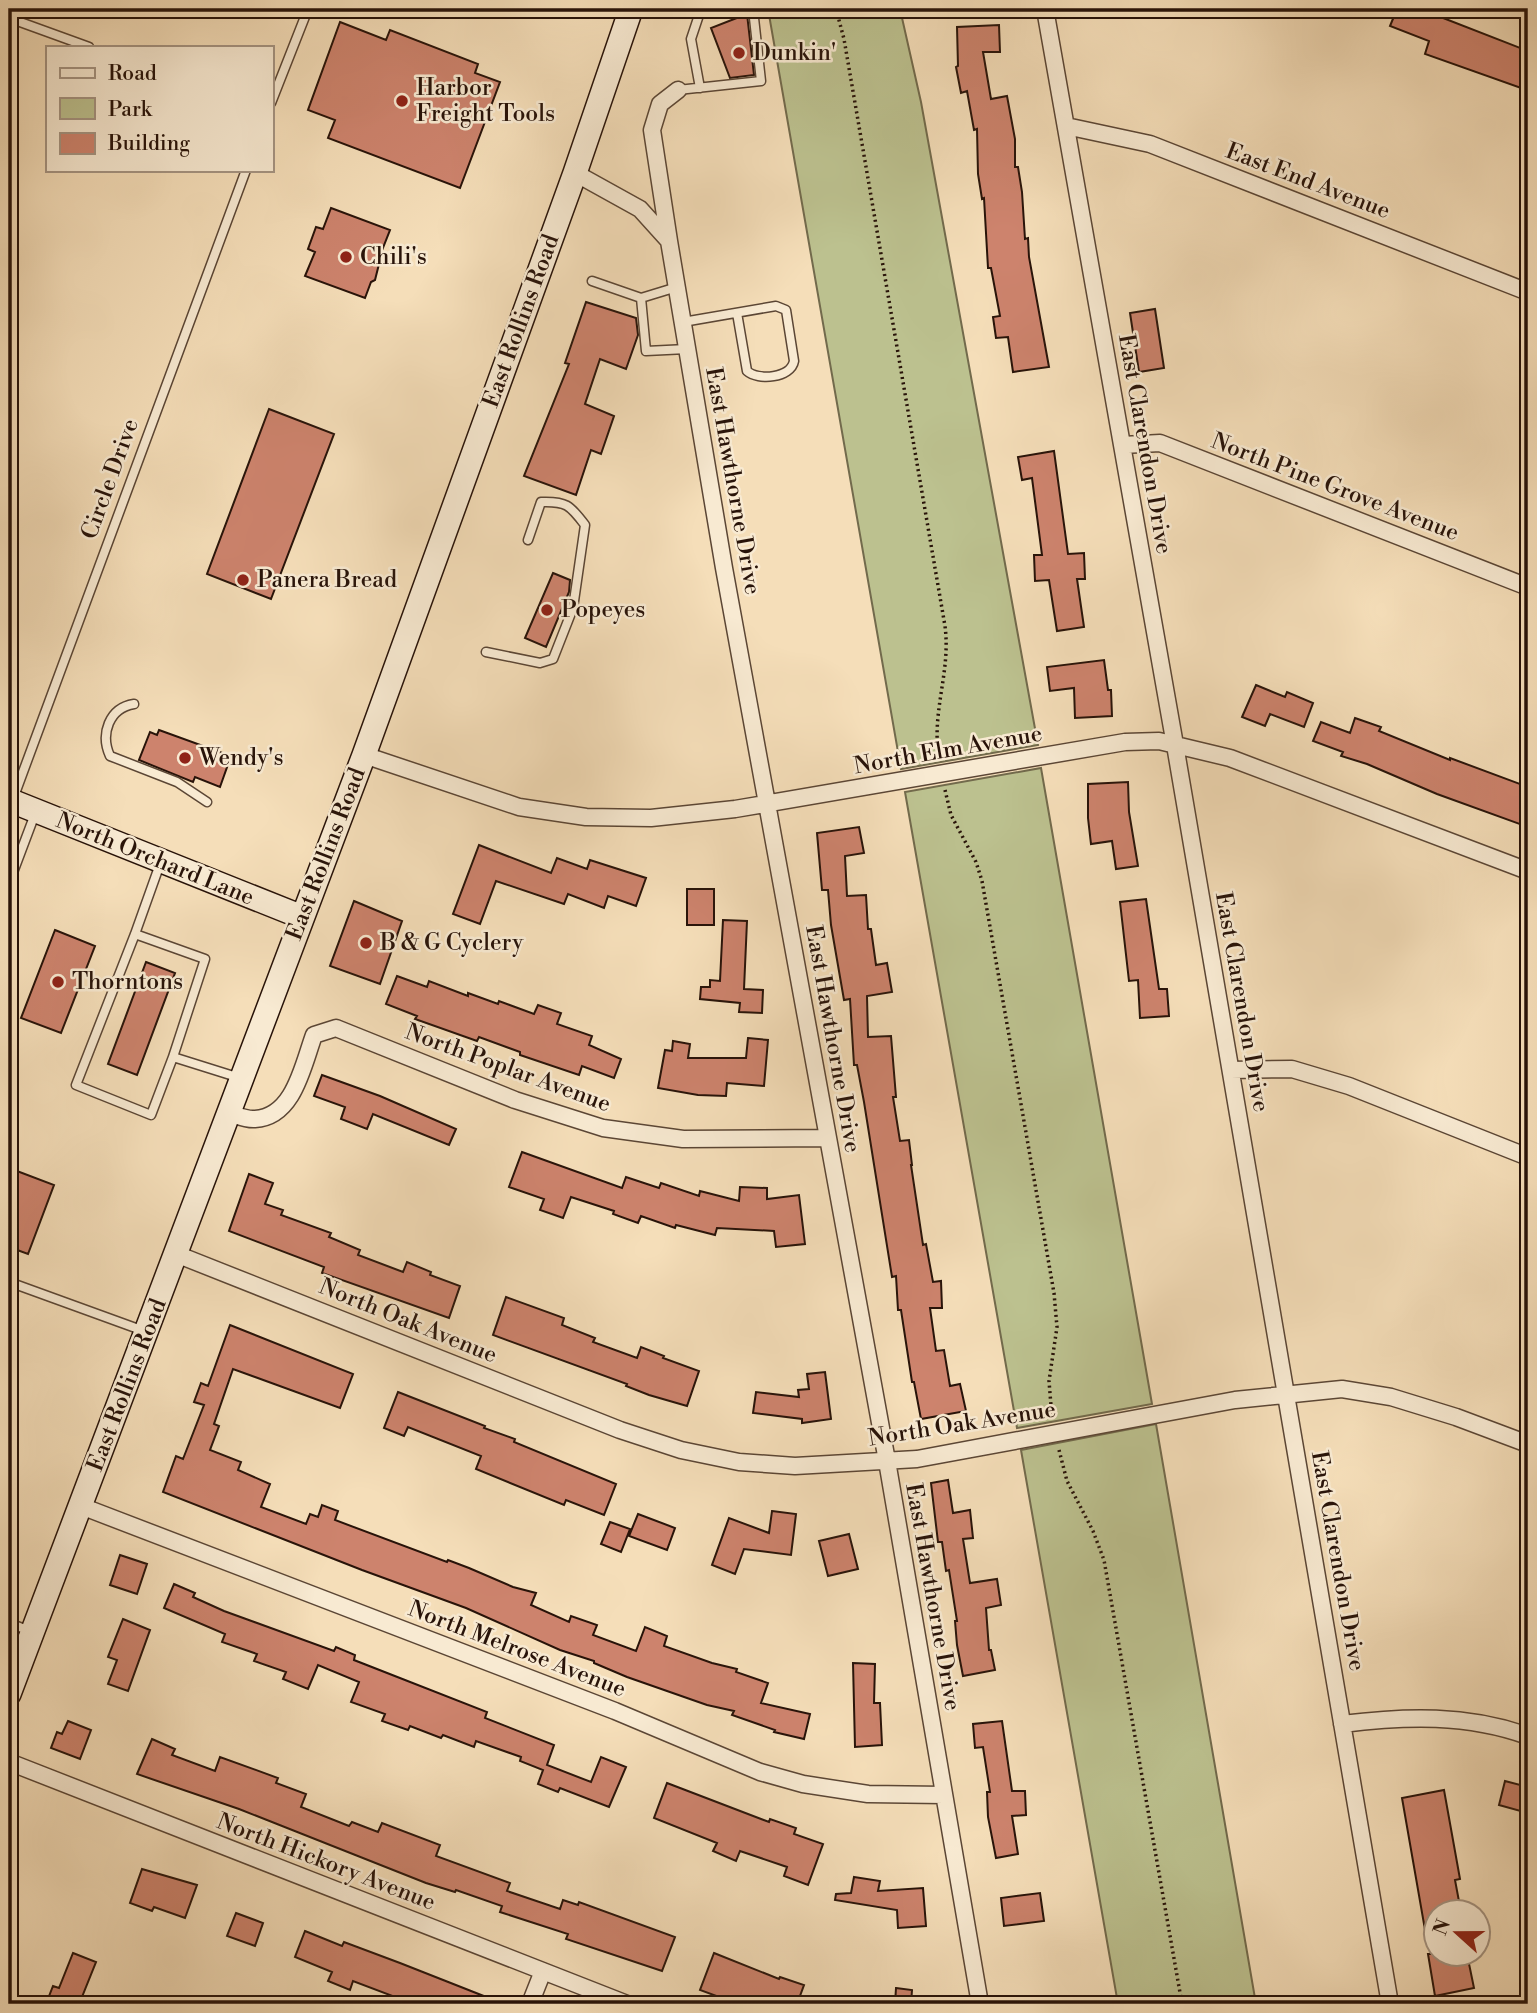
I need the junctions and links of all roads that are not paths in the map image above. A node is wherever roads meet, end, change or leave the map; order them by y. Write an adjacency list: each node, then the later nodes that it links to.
1 (308, 9): 10 (lane)
2 (631, 9): 13 (main road, East Rollins Road)
3 (701, 9): 8 (lane)
4 (753, 9): 8 (lane)
5 (1045, 9): 11 (street, East Clarendon Drive)
6 (9, 18): 7 (lane)
7 (86, 46)
8 (700, 88): 9 (lane)
9 (678, 90): 14 (street, East Hawthorne Drive)
10 (273, 98)
11 (1066, 126): 17 (street, East End Avenue); 22 (street, East Clarendon Drive)
12 (245, 172): 29 (lane, Circle Drive)
13 (575, 173): 14 (street); 28 (main road, East Rollins Road)
14 (669, 241): 16 (street, East Hawthorne Drive)
15 (592, 281): 18 (lane)
16 (677, 287): 18 (lane); 20 (street, East Hawthorne Drive)
17 (1528, 292)
18 (641, 299): 21 (lane)
19 (737, 313): 19 (lane); 20 (lane)
20 (682, 322): 21 (street, East Hawthorne Drive)
21 (687, 349): 31 (street, East Hawthorne Drive)
22 (1123, 445): 24 (street, North Pine Grove Avenue); 27 (street, East Clarendon Drive)
23 (528, 540): 25 (lane)
24 (1528, 587)
25 (486, 652)
26 (134, 704): 30 (lane)
27 (1175, 745): 31 (street, North Elm Avenue); 34 (street, North Elm Avenue); 39 (street, East Clarendon Drive)
28 (364, 755): 31 (street, North Elm Avenue); 36 (main road, East Rollins Road)
29 (10, 801): 32 (main road, North Orchard Lane)
30 (207, 802)
31 (767, 804): 42 (street, East Hawthorne Drive)
32 (36, 811): 33 (main road, North Orchard Lane); 35 (lane)
33 (160, 861): 36 (main road, North Orchard Lane); 37 (lane)
34 (1528, 871)
35 (9, 883)
36 (302, 917): 40 (main road, East Rollins Road)
37 (135, 934): 38 (lane); 38 (lane)
38 (173, 1057): 40 (lane)
39 (1231, 1070): 43 (street); 47 (street, East Clarendon Drive)
40 (241, 1079): 41 (main road, East Rollins Road)
41 (229, 1113): 42 (street, North Poplar Avenue); 44 (main road, East Rollins Road)
42 (828, 1138): 49 (street, East Hawthorne Drive)
43 (1528, 1157)
44 (176, 1254): 46 (main road, East Rollins Road); 49 (street, North Oak Avenue)
45 (9, 1282): 46 (lane)
46 (146, 1332): 50 (main road, East Rollins Road)
47 (1286, 1393): 48 (street, North Oak Avenue); 49 (street, North Oak Avenue); 54 (street, East Clarendon Drive)
48 (1528, 1444)
49 (887, 1461): 57 (street, East Hawthorne Drive)
50 (81, 1506): 52 (main road, East Rollins Road); 57 (street, North Melrose Avenue)
51 (9, 1623): 52 (lane)
52 (33, 1633): 53 (main road, East Rollins Road)
53 (9, 1694)
54 (1342, 1724): 55 (street); 62 (street, East Clarendon Drive)
55 (1528, 1736)
56 (9, 1762): 58 (street, North Hickory Avenue)
57 (944, 1795): 61 (street, East Hawthorne Drive)
58 (543, 1971): 59 (street); 60 (street, North Hickory Avenue)
59 (530, 2004)
60 (627, 2004)
61 (980, 2004)
62 (1390, 2004)

